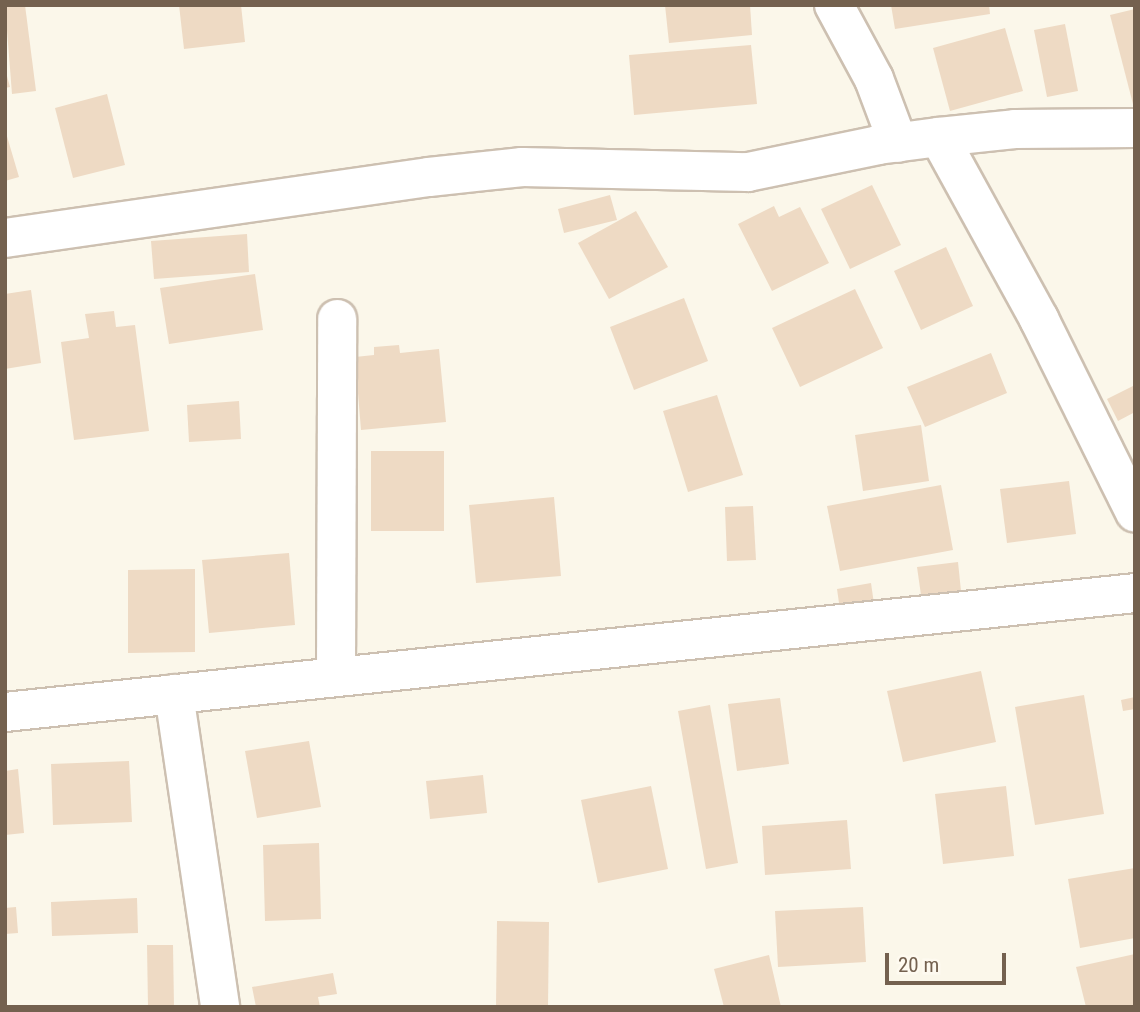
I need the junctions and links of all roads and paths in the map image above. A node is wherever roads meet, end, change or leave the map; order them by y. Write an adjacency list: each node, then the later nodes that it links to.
1 (834, 5): 4 (street)
2 (1135, 128): 3 (street)
3 (939, 137): 4 (street); 7 (street)
4 (898, 143): 5 (street)
5 (5, 238)
6 (337, 319): 9 (street)
7 (1135, 512)
8 (1135, 593): 9 (street)
9 (336, 676): 10 (street)
10 (174, 694): 11 (street); 12 (street)
11 (5, 712)
12 (220, 1007)

